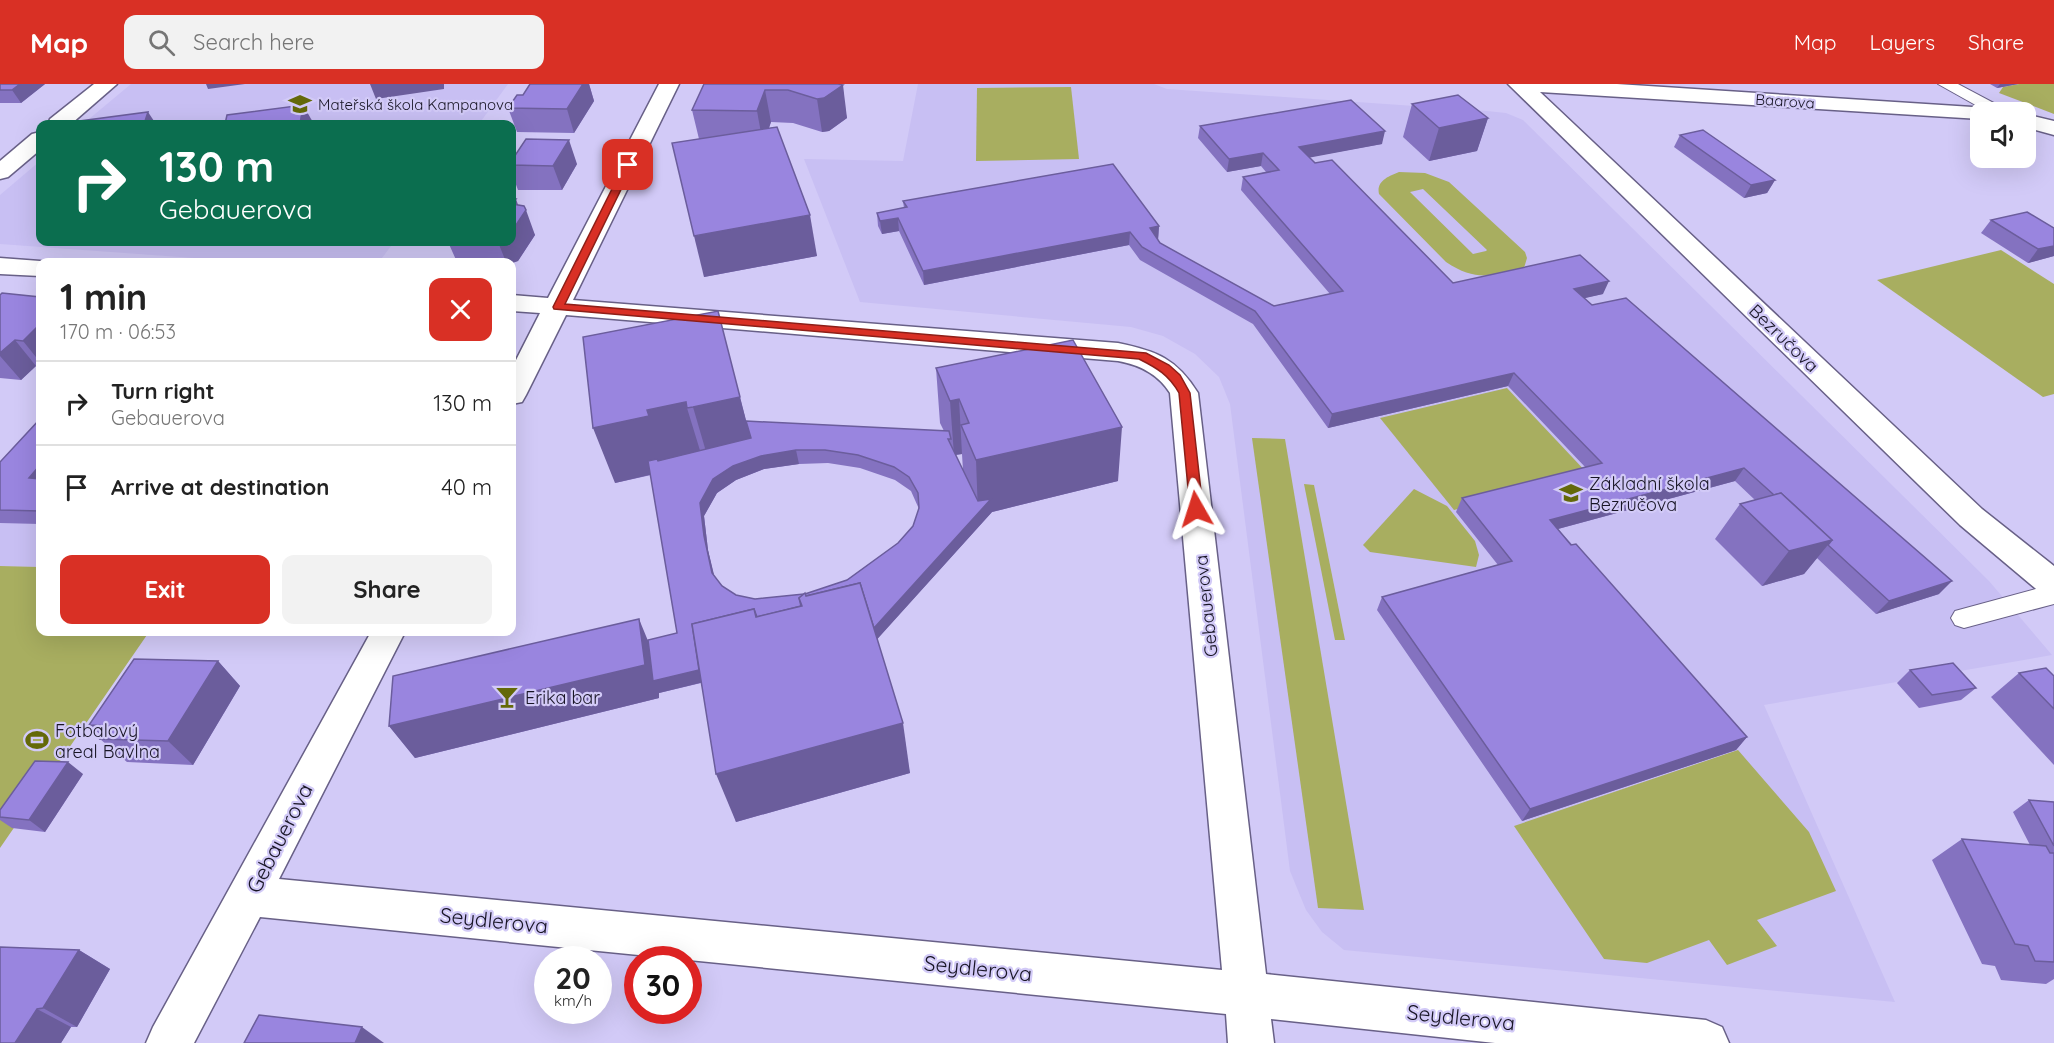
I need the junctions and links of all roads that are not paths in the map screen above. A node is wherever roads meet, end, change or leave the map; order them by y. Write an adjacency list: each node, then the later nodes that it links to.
1 (107, 84): 8 (street)
2 (669, 84): 16 (street)
3 (1519, 84): 5 (street, Baarova); 18 (street, Bezručova)
4 (1946, 84): 6 (lane)
5 (1619, 87): 7 (street, Baarova)
6 (1980, 102)
7 (1970, 112)
8 (63, 120)
9 (2036, 123): 10 (street)
10 (2054, 128)
11 (36, 142): 12 (street)
12 (0, 172)
13 (0, 266): 14 (street)
14 (36, 269)
15 (516, 303): 16 (street, Gebauerova)
16 (558, 307): 17 (street); 23 (street, Gebauerova)
17 (516, 387)
18 (2054, 585)
19 (2054, 594): 20 (lane)
20 (1964, 618)
21 (385, 636): 22 (street, Gebauerova)
22 (249, 896): 23 (street, Seydlerova); 24 (street, Gebauerova)
23 (1245, 994): 25 (street, Gebauerova); 26 (street, Seydlerova)
24 (169, 1043)
25 (1251, 1043)
26 (1706, 1043)

